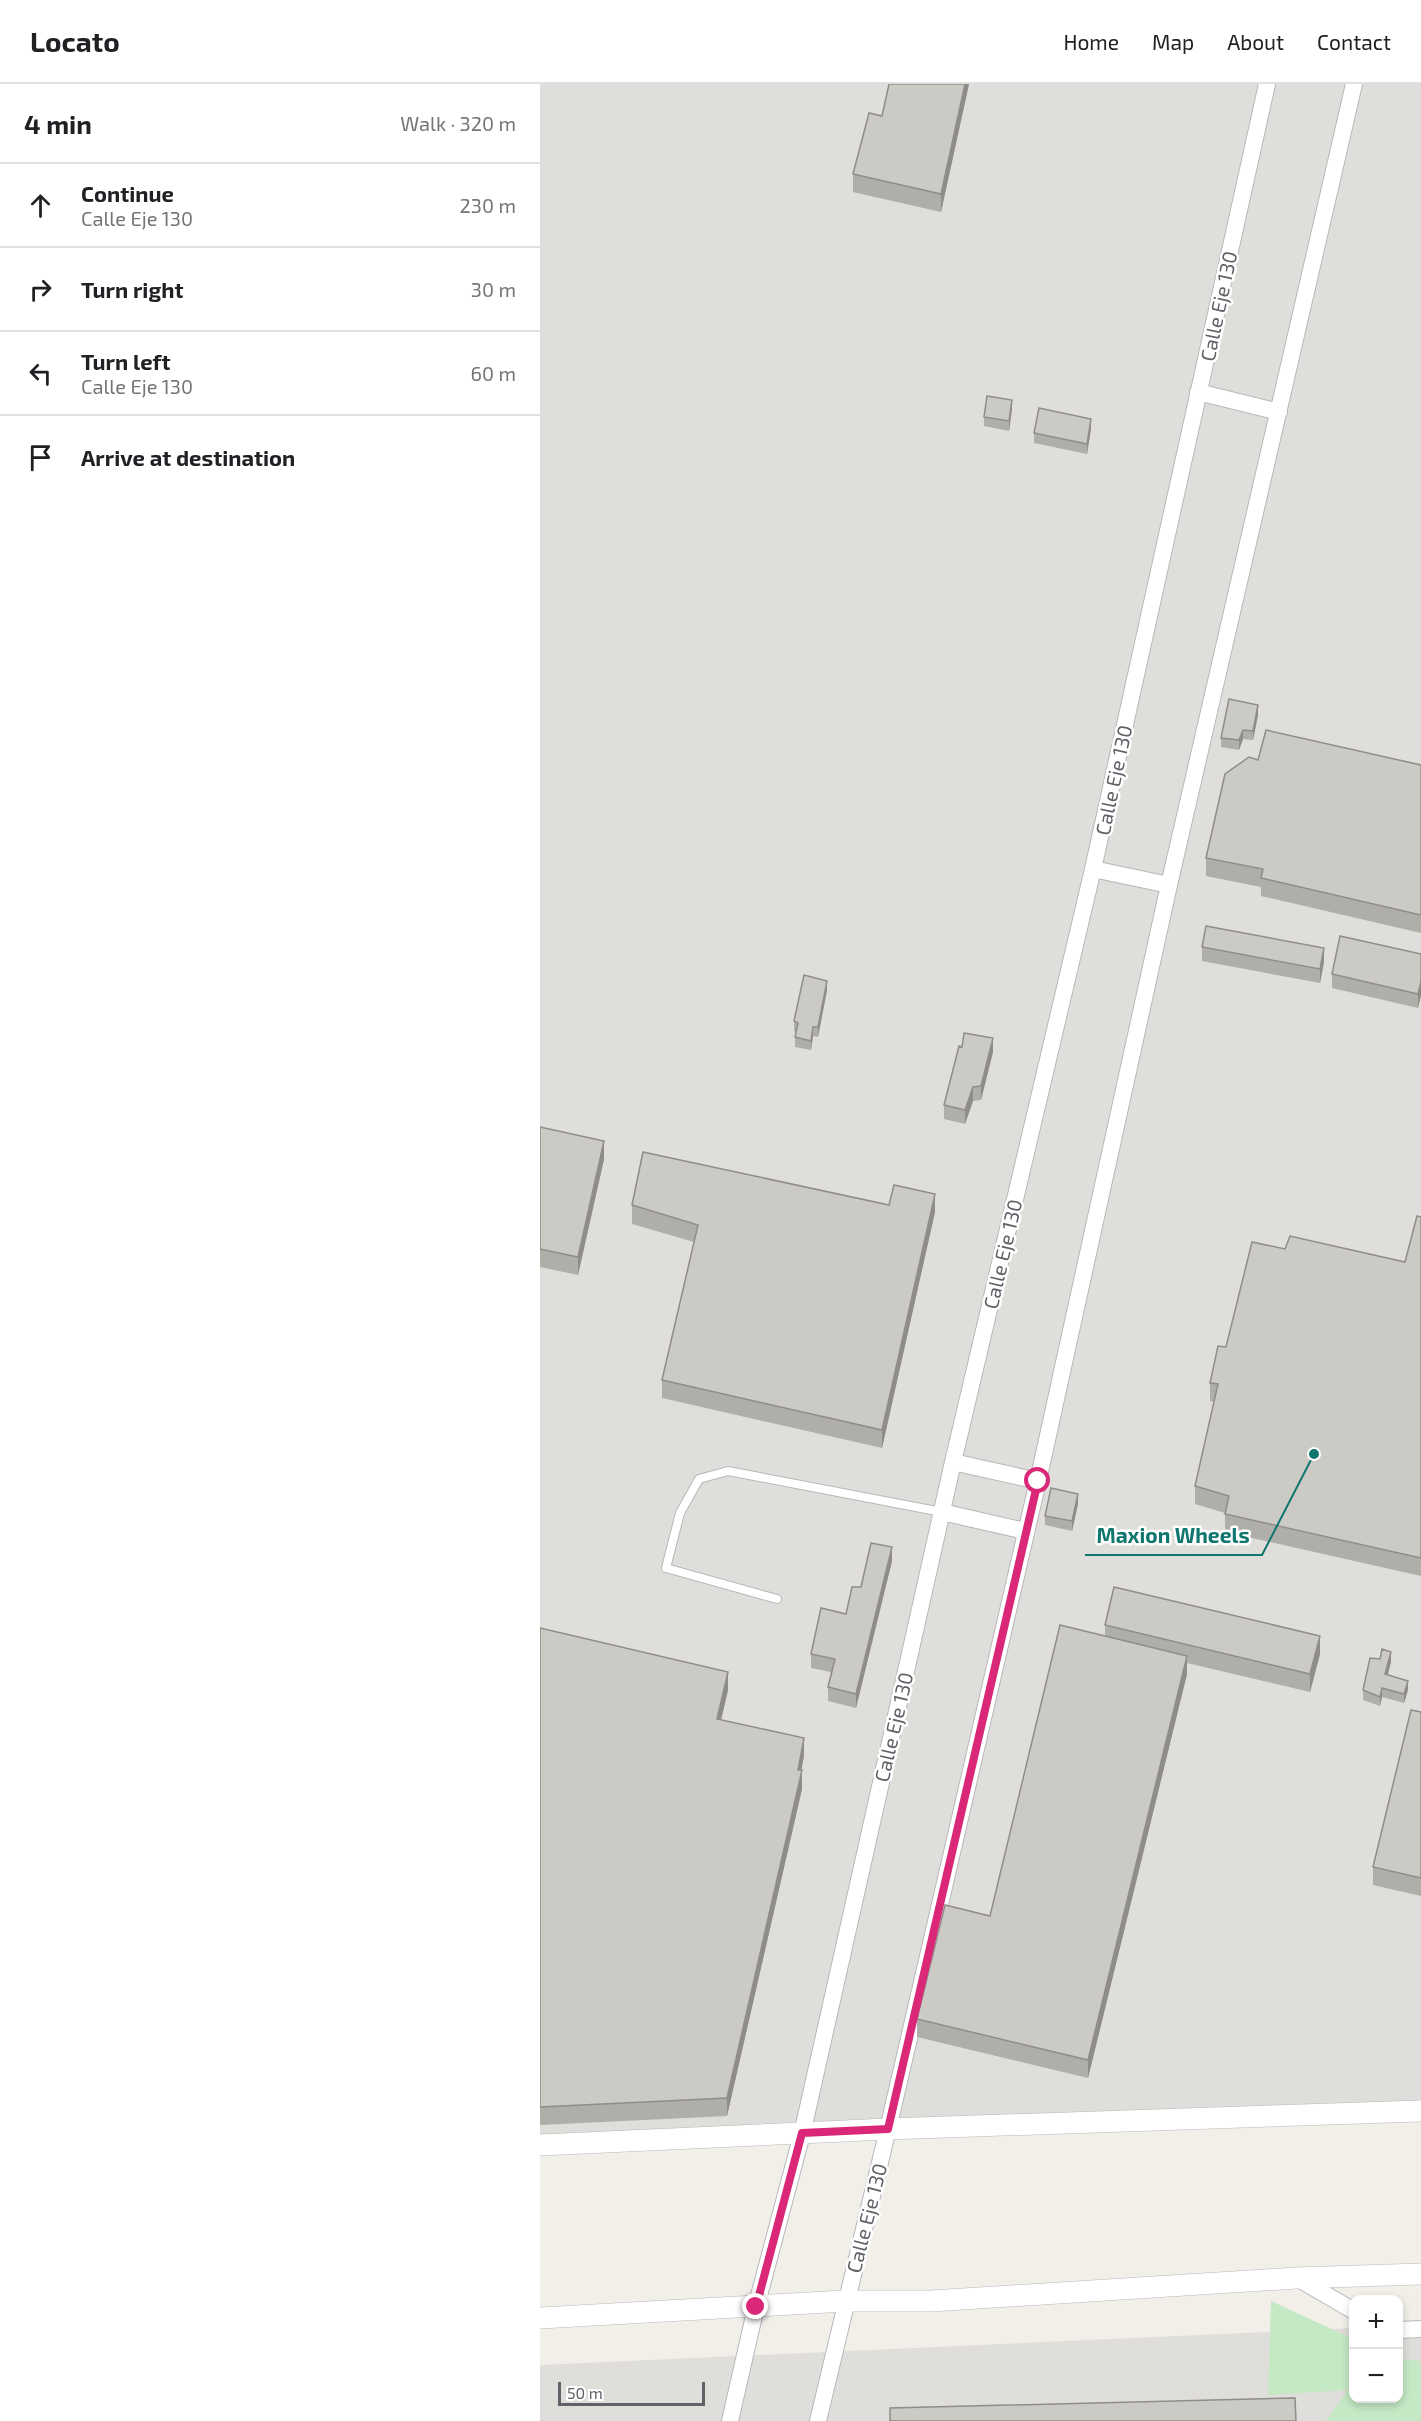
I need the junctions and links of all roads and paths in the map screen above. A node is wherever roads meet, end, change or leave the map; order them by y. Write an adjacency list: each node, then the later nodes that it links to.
1 (1267, 84): 3 (street, Calle Eje 130)
2 (1354, 84): 4 (street, Calle Eje 130)
3 (1198, 392): 4 (street); 5 (street, Calle Eje 130)
4 (1279, 412): 6 (street, Calle Eje 130)
5 (1093, 869): 6 (street); 7 (street, Calle Eje 130)
6 (1169, 885): 8 (street, Calle Eje 130)
7 (953, 1462): 8 (street); 9 (street, Calle Eje 130)
8 (1038, 1481): 10 (street, Calle Eje 130)
9 (942, 1512): 10 (street); 11 (lane); 14 (street, Calle Eje 130)
10 (1025, 1531): 13 (street, Calle Eje 130)
11 (777, 1599)
12 (1421, 2111): 13 (street)
13 (888, 2129): 14 (street); 18 (street, Calle Eje 130)
14 (802, 2133): 15 (street); 19 (street, Calle Eje 130)
15 (540, 2145)
16 (1421, 2274): 17 (street)
17 (1297, 2278): 18 (street); 20 (street)
18 (845, 2301): 19 (street); 25 (street, Calle Eje 130)
19 (756, 2307): 21 (street); 24 (street, Calle Eje 130)
20 (1349, 2310)
21 (540, 2318)
22 (1421, 2329): 23 (street)
23 (1403, 2330)
24 (730, 2421)
25 (818, 2421)

